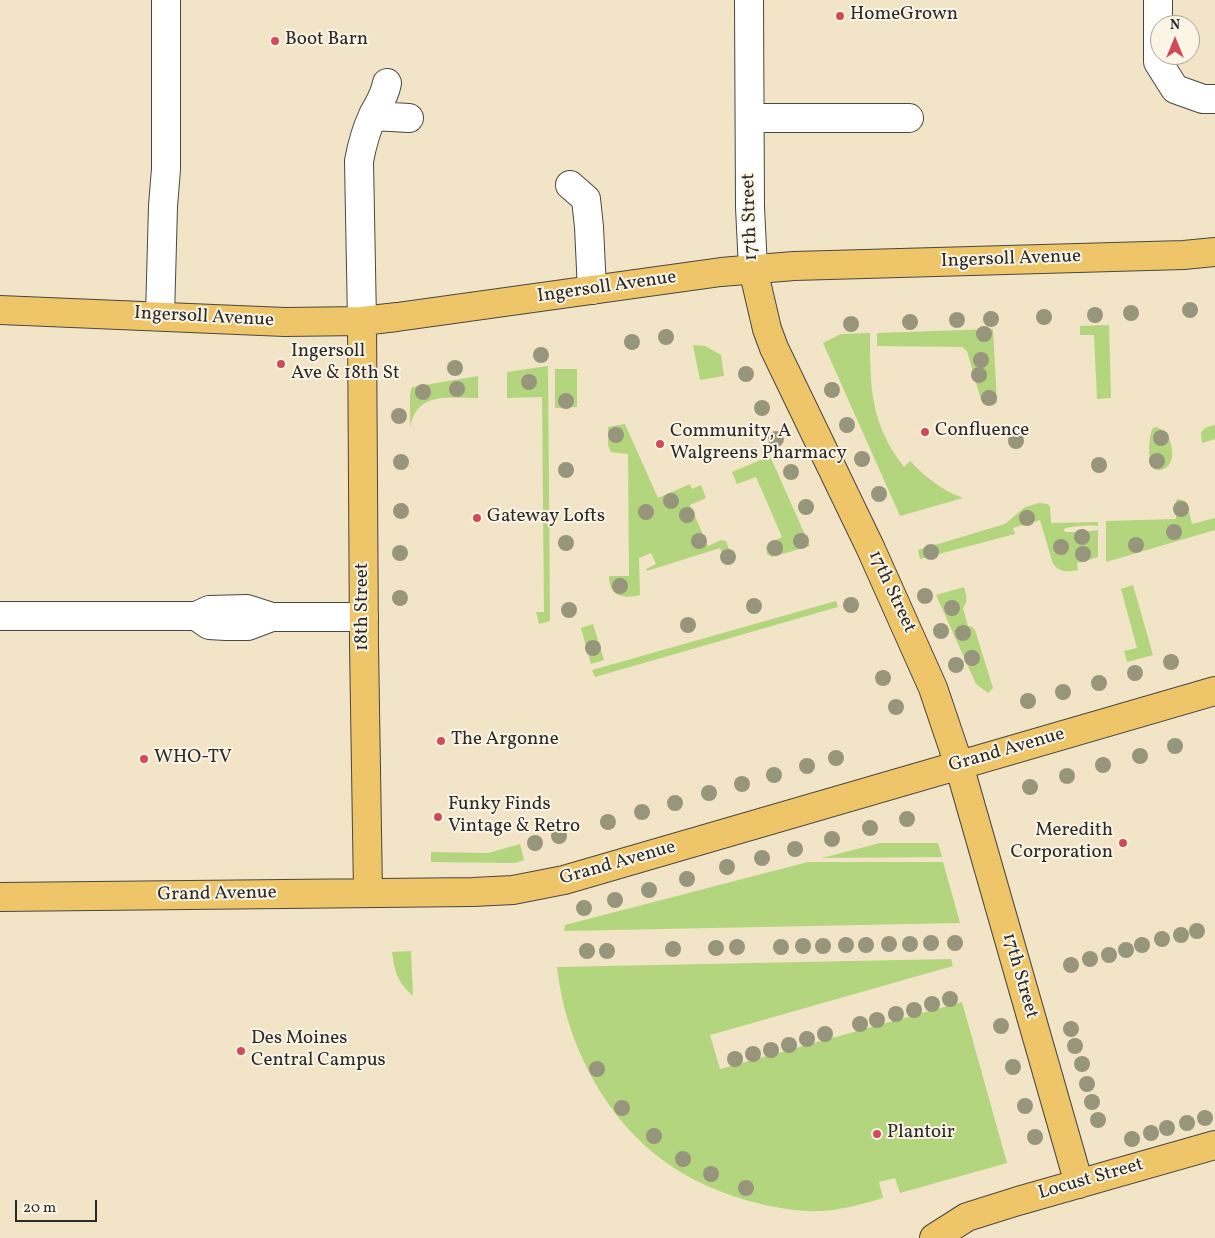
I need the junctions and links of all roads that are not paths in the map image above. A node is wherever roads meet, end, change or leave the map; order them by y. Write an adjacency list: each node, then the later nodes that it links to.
1 (166, 0): 15 (street)
2 (749, 0): 8 (street, 17th Street)
3 (1158, 0): 5 (street)
4 (387, 83): 6 (street)
5 (1215, 99)
6 (373, 116): 7 (street); 16 (street)
7 (409, 118)
8 (750, 118): 9 (street); 12 (street, 17th Street)
9 (909, 118)
10 (570, 185): 13 (street)
11 (1215, 252): 12 (main road, Ingersoll Avenue)
12 (753, 269): 13 (main road, Ingersoll Avenue); 20 (main road, 17th Street)
13 (592, 290): 16 (main road, Ingersoll Avenue)
14 (0, 310): 15 (main road, Ingersoll Avenue)
15 (160, 316): 16 (main road, Ingersoll Avenue)
16 (362, 321): 18 (main road, 18th Street)
17 (0, 616): 18 (street)
18 (364, 617): 21 (main road, 18th Street)
19 (1215, 691): 20 (main road, Grand Avenue)
20 (959, 765): 21 (main road, Grand Avenue); 24 (main road, 17th Street)
21 (368, 893): 22 (main road, Grand Avenue)
22 (0, 896)
23 (1215, 1145): 24 (main road, Locust Street)
24 (1079, 1184): 25 (main road, Locust Street)
25 (934, 1238)

